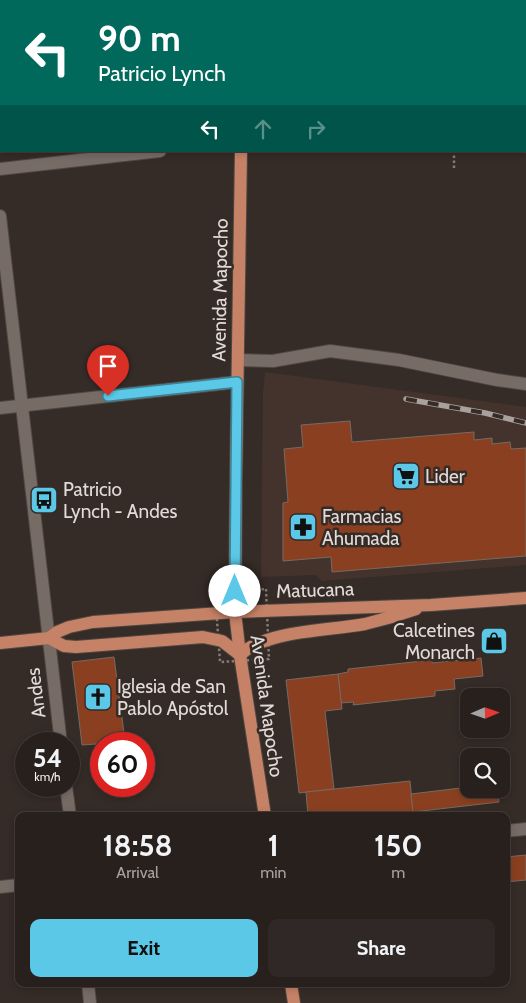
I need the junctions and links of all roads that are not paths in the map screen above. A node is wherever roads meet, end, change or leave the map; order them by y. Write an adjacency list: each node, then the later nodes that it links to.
1 (151, 152): 3 (street)
2 (241, 152): 5 (main road, Avenida Mapocho)
3 (0, 169)
4 (0, 216): 8 (street, Andes)
5 (238, 360): 6 (main road, Avenida Mapocho); 7 (street)
6 (237, 382): 8 (street); 12 (main road, Avenida Mapocho)
7 (526, 384)
8 (22, 405): 9 (street); 13 (street, Andes)
9 (0, 408)
10 (526, 598): 11 (main road, Matucana)
11 (430, 604): 12 (main road, Matucana); 15 (main road)
12 (235, 612): 13 (main road, Matucana); 15 (main road, Avenida Mapocho)
13 (49, 638): 14 (main road, Matucana); 15 (main road, Matucana); 16 (street, Andes)
14 (0, 644)
15 (240, 655): 19 (main road, Avenida Mapocho)
16 (60, 732)
17 (67, 797): 18 (street)
18 (69, 812)
19 (264, 812)
20 (526, 829): 21 (street)
21 (510, 831)
22 (15, 885): 23 (street)
23 (0, 887)
24 (88, 987): 26 (street)
25 (291, 987): 27 (main road)
26 (90, 1003)
27 (294, 1003)

